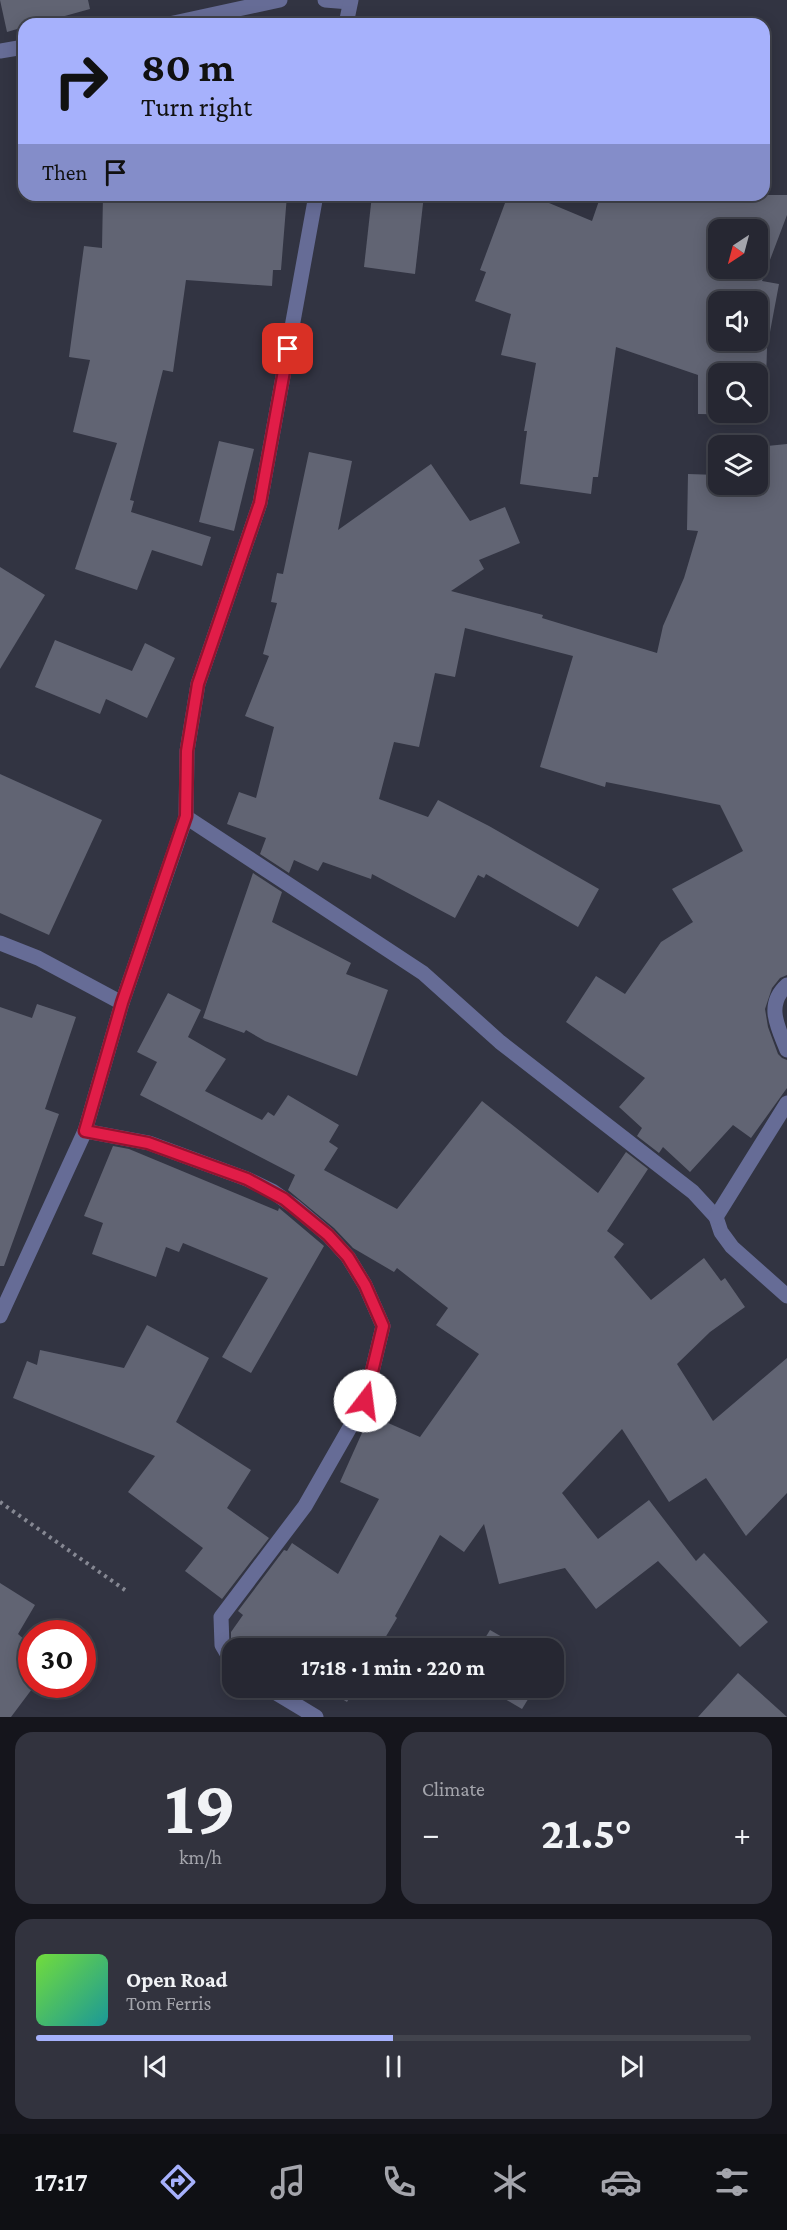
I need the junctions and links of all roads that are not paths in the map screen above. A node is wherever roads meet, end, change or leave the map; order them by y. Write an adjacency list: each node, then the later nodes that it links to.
1 (280, 0): 4 (street)
2 (325, 0): 3 (street)
3 (350, 1): 5 (street)
4 (198, 18)
5 (347, 18)
6 (18, 48): 7 (street)
7 (0, 51)
8 (315, 201): 9 (street)
9 (186, 816): 12 (street); 16 (street)
10 (0, 943): 12 (street)
11 (787, 985): 13 (street)
12 (122, 1003): 15 (street)
13 (787, 1050)
14 (787, 1103): 16 (street)
15 (85, 1131): 18 (street); 19 (street)
16 (716, 1217): 17 (street)
17 (787, 1296)
18 (0, 1316)
19 (222, 1645)
20 (285, 1698): 21 (street)
21 (316, 1717)

